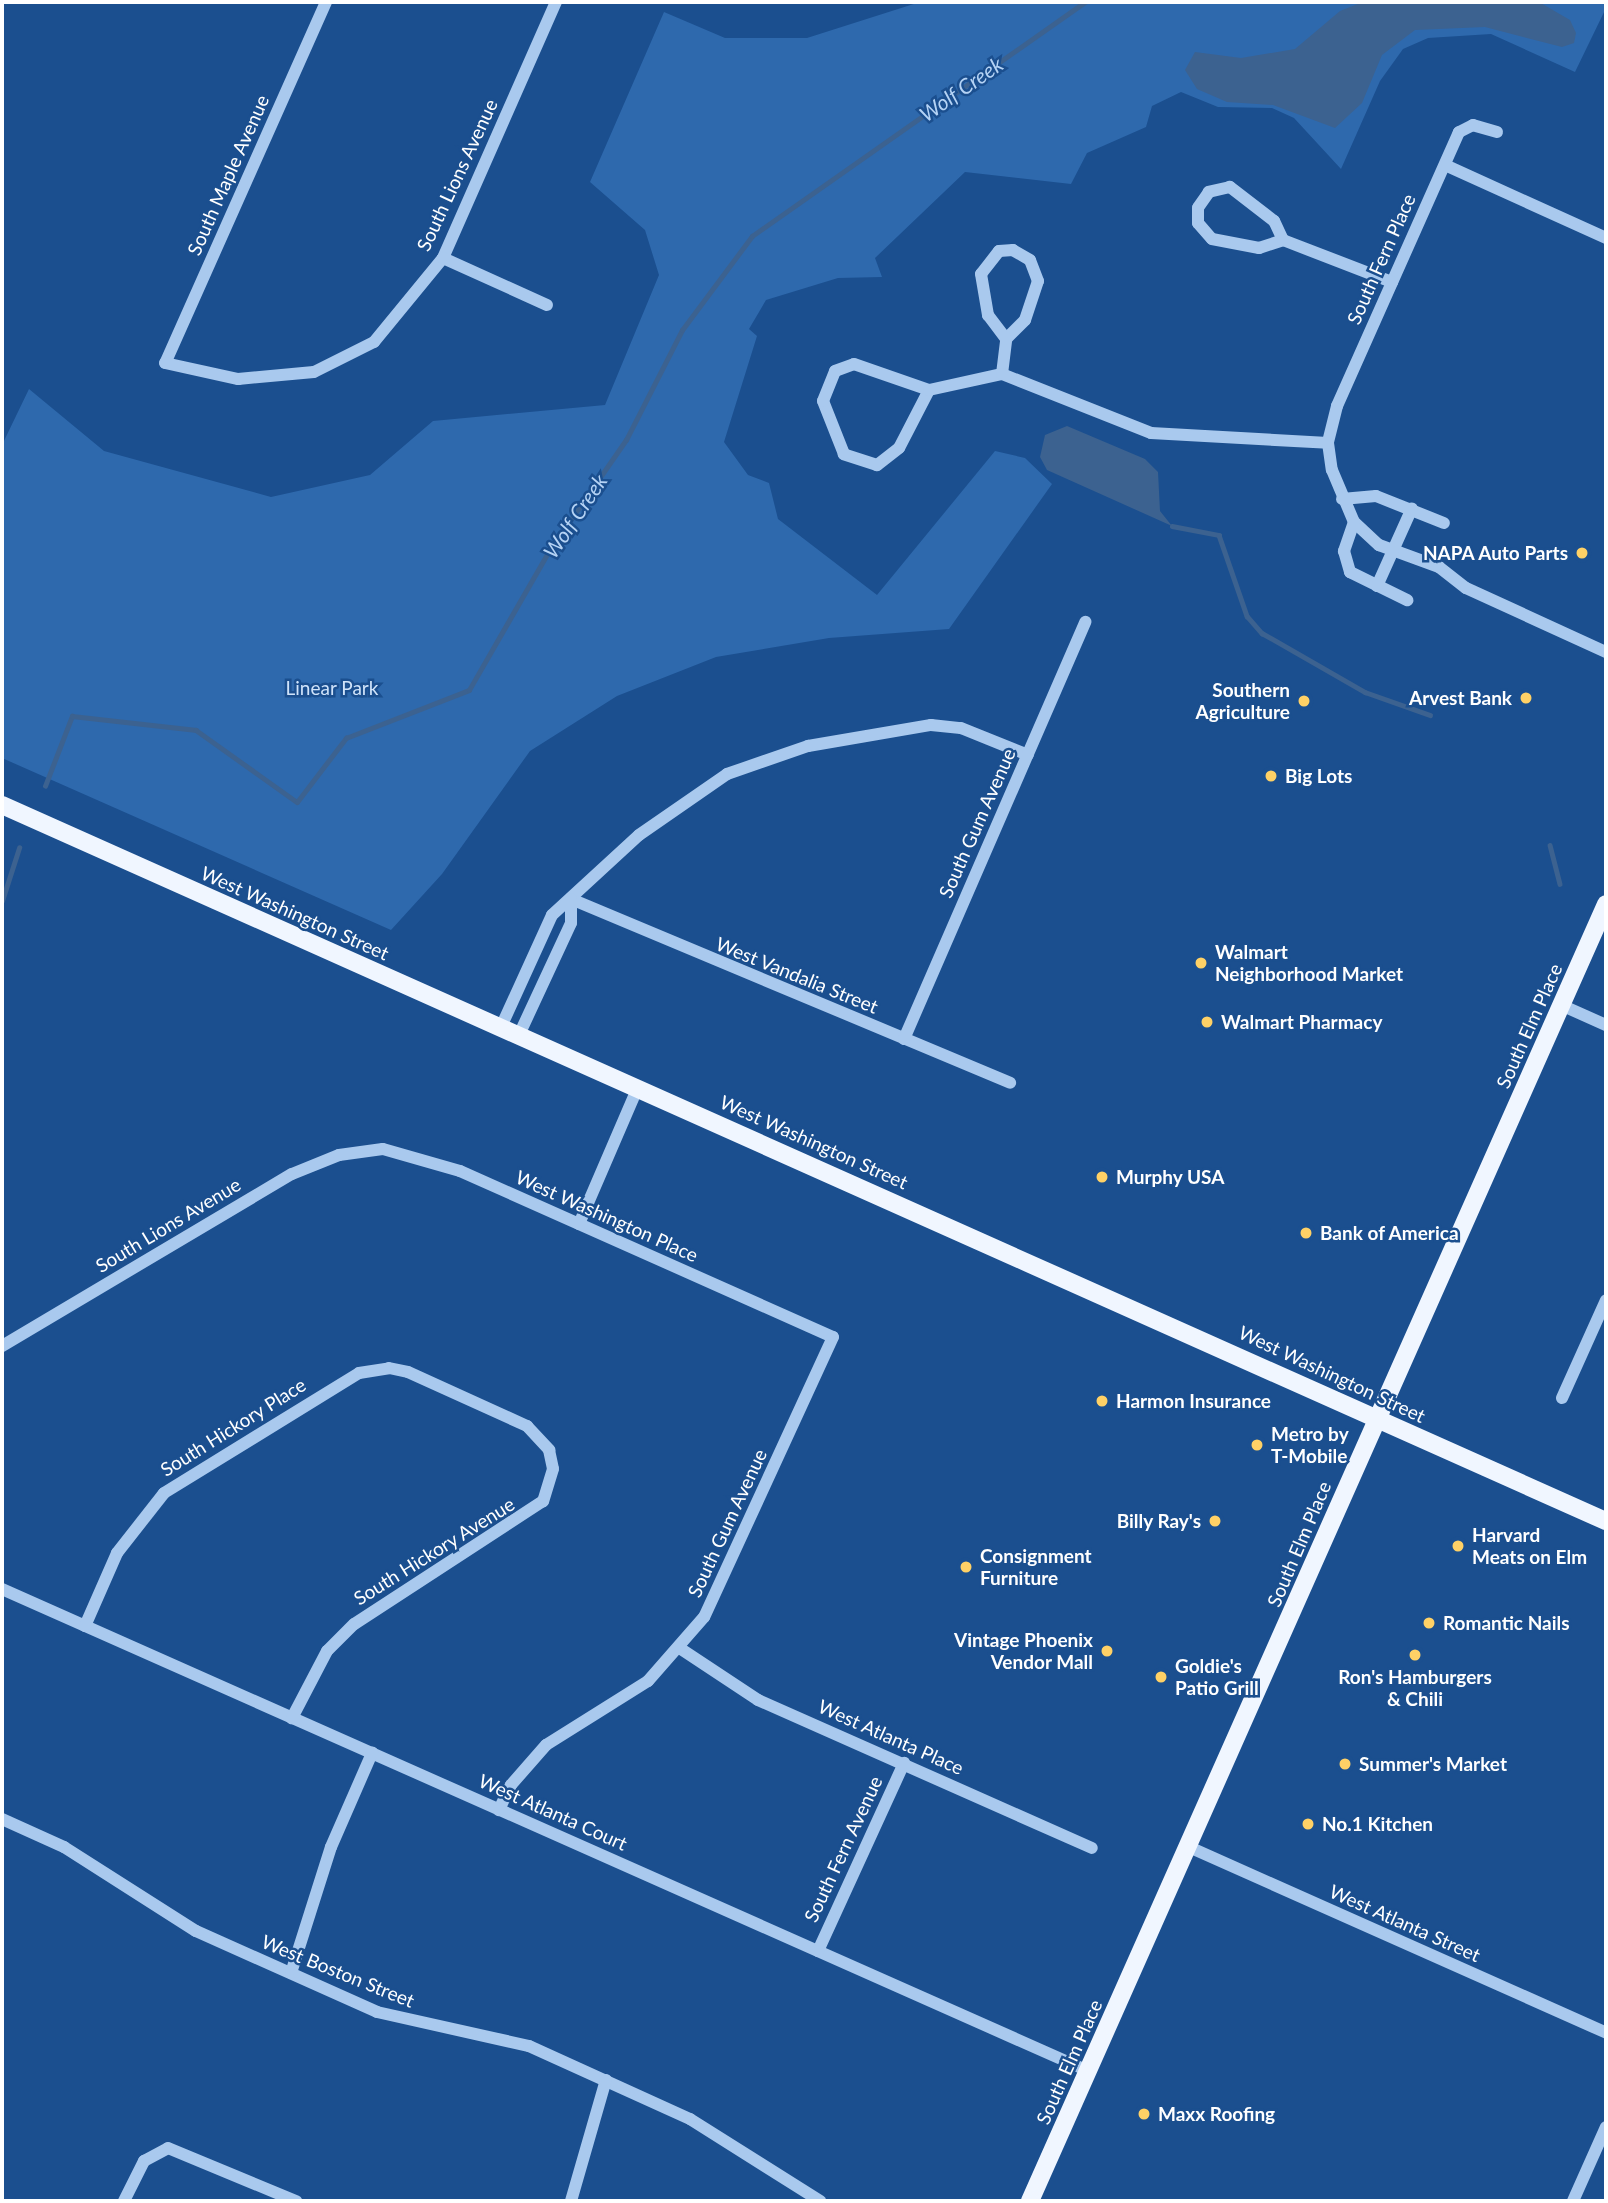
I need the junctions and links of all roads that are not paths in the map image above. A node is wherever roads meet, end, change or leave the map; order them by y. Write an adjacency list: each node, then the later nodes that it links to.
1 (326, 2): 11 (street, South Maple Avenue)
2 (556, 2): 7 (street, South Lions Avenue)
3 (1497, 132): 4 (street, South Fern Place)
4 (1445, 165): 5 (street); 8 (street, South Fern Place)
5 (1606, 238)
6 (1283, 240): 6 (street); 8 (street)
7 (443, 258): 9 (street); 11 (street, South Lions Avenue)
8 (1392, 282): 14 (street, South Fern Place)
9 (547, 305)
10 (1006, 339): 10 (street); 12 (street)
11 (165, 363)
12 (1002, 374): 13 (street); 14 (street)
13 (929, 390): 13 (street)
14 (1328, 443): 15 (street)
15 (1342, 499): 16 (street); 17 (street)
16 (1412, 509): 18 (street); 19 (street)
17 (1354, 522): 19 (street); 20 (street)
18 (1444, 523)
19 (1391, 552): 20 (street); 23 (street)
20 (1377, 586): 21 (street)
21 (1407, 600)
22 (1085, 622): 24 (street, South Gum Avenue)
23 (1606, 652)
24 (1028, 755): 26 (street); 32 (street, South Gum Avenue)
25 (2, 805): 30 (main road, West Washington Street)
26 (571, 900): 30 (street); 31 (street); 32 (street, West Vandalia Street)
27 (1606, 904): 28 (main road, South Elm Place)
28 (1561, 1005): 29 (street); 41 (main road, South Elm Place)
29 (1606, 1025)
30 (501, 1027): 31 (main road, West Washington Street)
31 (519, 1035): 34 (main road, West Washington Street)
32 (904, 1039): 33 (street, West Vandalia Street)
33 (1010, 1083)
34 (638, 1087): 36 (street); 41 (main road, West Washington Street)
35 (360, 1149): 36 (street, West Washington Place); 39 (street, South Lions Avenue)
36 (579, 1224): 38 (street, West Washington Place)
37 (1606, 1300): 40 (street)
38 (833, 1337): 46 (street, South Gum Avenue)
39 (2, 1346)
40 (1562, 1398)
41 (1377, 1418): 43 (main road, West Washington Street); 52 (main road, South Elm Place)
42 (551, 1486): 45 (street, South Hickory Place); 47 (street, South Hickory Avenue)
43 (1606, 1521)
44 (2, 1589): 45 (street, West Atlanta Court)
45 (85, 1626): 47 (street, West Atlanta Court)
46 (681, 1649): 49 (street, West Atlanta Place); 50 (street, South Gum Avenue)
47 (292, 1718): 48 (street, West Atlanta Court)
48 (372, 1753): 50 (street, West Atlanta Court); 55 (street)
49 (904, 1763): 53 (street, West Atlanta Place); 54 (street, South Fern Avenue)
50 (499, 1810): 54 (street, West Atlanta Court)
51 (2, 1819): 55 (street, West Boston Street)
52 (1189, 1847): 56 (street, West Atlanta Street); 57 (main road, South Elm Place)
53 (1092, 1848)
54 (818, 1951): 57 (street, West Atlanta Court)
55 (291, 1973): 58 (street, West Boston Street)
56 (1606, 2033)
57 (1088, 2071): 64 (main road, South Elm Place)
58 (606, 2080): 62 (street); 63 (street, West Boston Street)
59 (1606, 2127): 65 (street)
60 (124, 2201): 61 (street)
61 (296, 2201)
62 (571, 2201)
63 (820, 2201)
64 (1030, 2201)
65 (1573, 2201)

